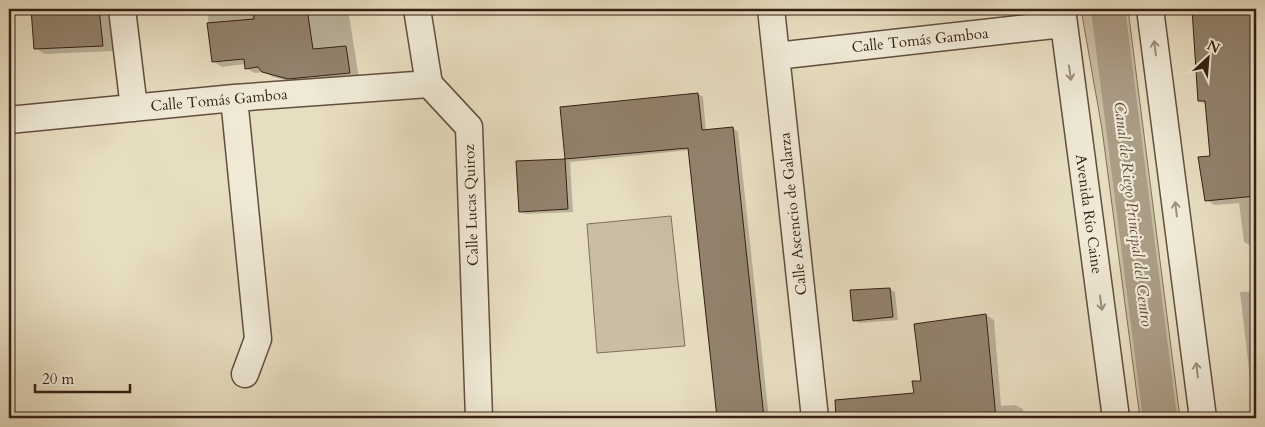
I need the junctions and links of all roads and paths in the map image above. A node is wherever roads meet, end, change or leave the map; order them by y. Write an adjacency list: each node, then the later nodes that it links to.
1 (122, 9): 9 (street)
2 (417, 9): 7 (street)
3 (771, 9): 6 (street, Calle Ascencio de Galarza)
4 (1150, 9): 15 (street, one-way to 4)
5 (1063, 17): 6 (street, Calle Tomás Gamboa); 14 (street, Avenida Río Caine, one-way to 14)
6 (776, 56): 13 (street, Calle Ascencio de Galarza)
7 (429, 84): 8 (street, Calle Tomás Gamboa); 12 (street, Calle Lucas Quiroz)
8 (234, 98): 9 (street, Calle Tomás Gamboa); 11 (street)
9 (134, 108): 10 (street, Calle Tomás Gamboa)
10 (9, 120)
11 (245, 374)
12 (479, 418)
13 (815, 418)
14 (1116, 418)
15 (1203, 418)

